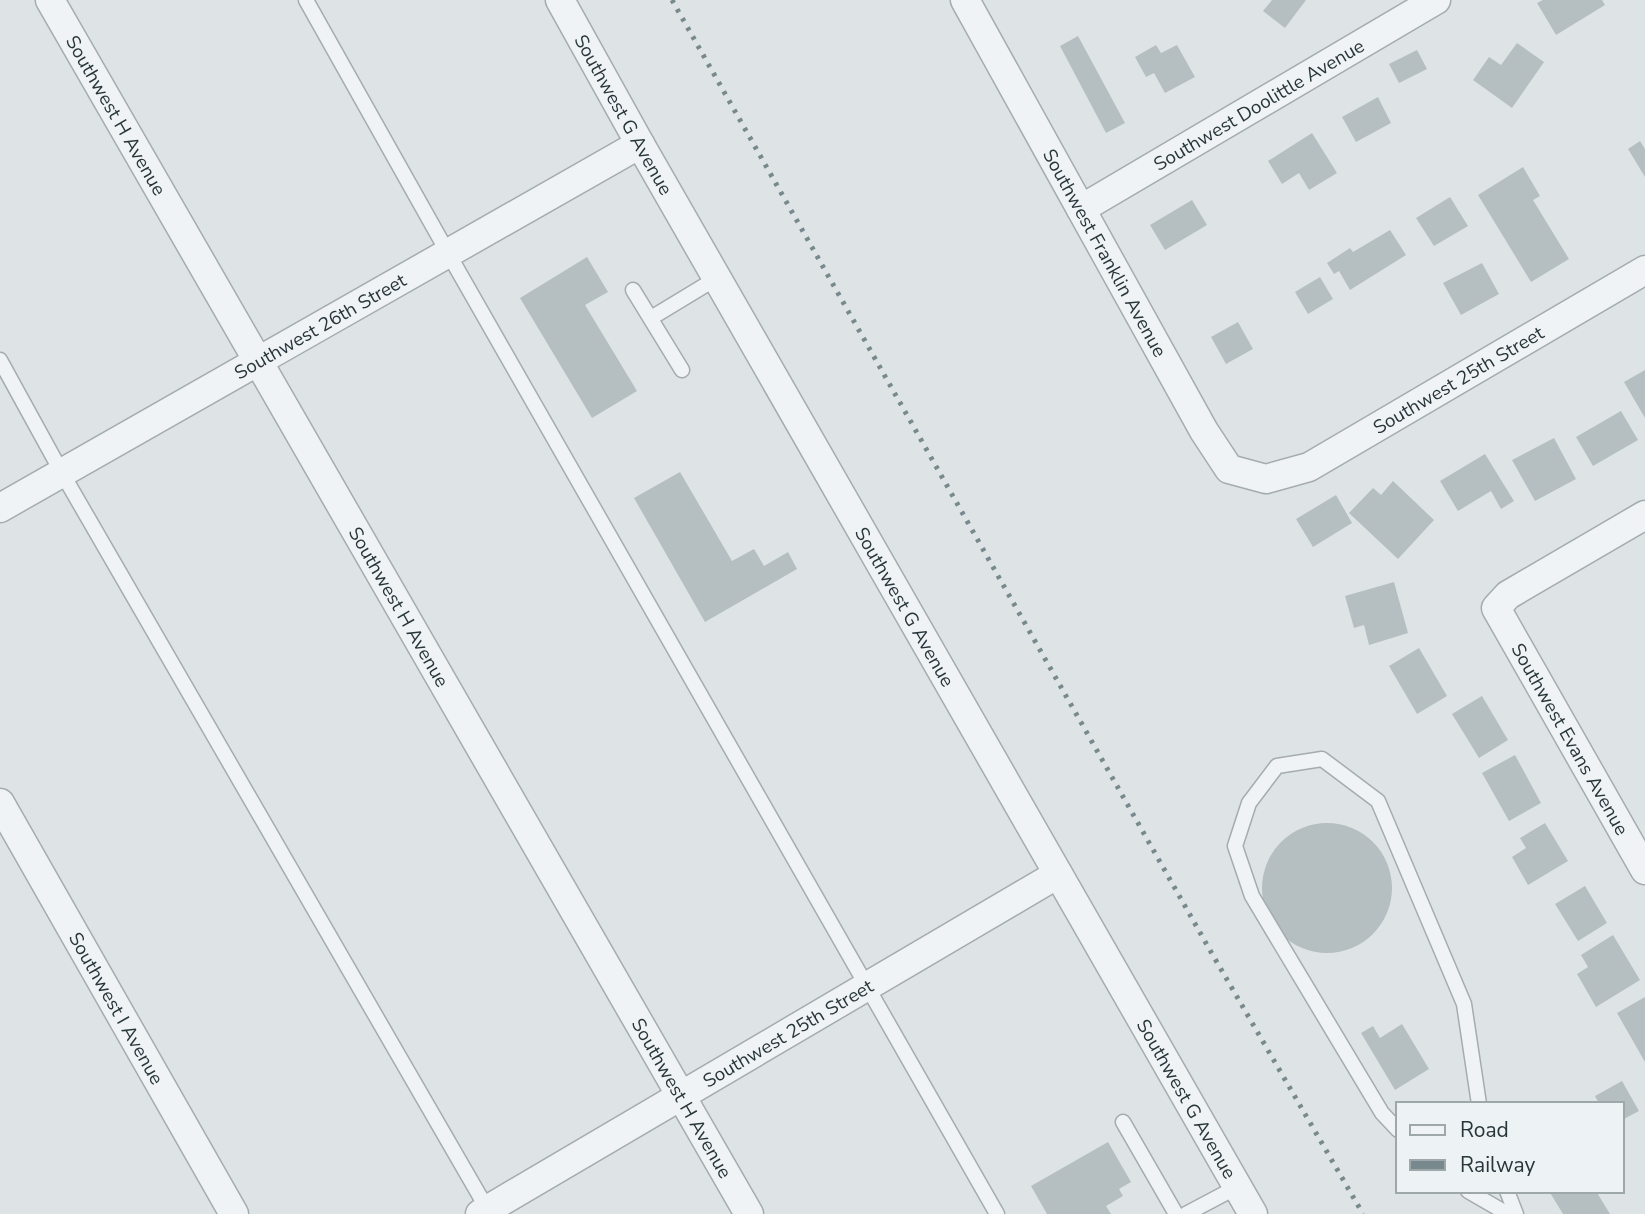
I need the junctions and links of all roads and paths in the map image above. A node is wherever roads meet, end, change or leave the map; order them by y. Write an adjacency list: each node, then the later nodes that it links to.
1 (50, 0): 14 (street, Southwest H Avenue)
2 (306, 0): 8 (lane)
3 (560, 0): 6 (street, Southwest G Avenue)
4 (965, 0): 7 (street, Southwest Franklin Avenue)
5 (1436, 0): 7 (street, Southwest Doolittle Avenue)
6 (640, 144): 8 (street, Southwest 26th Street); 10 (street, Southwest G Avenue)
7 (1081, 209): 17 (street, Southwest Franklin Avenue)
8 (448, 253): 14 (street, Southwest 26th Street); 23 (lane)
9 (1645, 270): 17 (street, Southwest 25th Street)
10 (717, 278): 12 (lane); 22 (street, Southwest G Avenue)
11 (633, 290): 12 (lane)
12 (651, 318): 15 (lane)
13 (0, 360): 16 (lane)
14 (258, 361): 16 (street, Southwest 26th Street); 24 (street, Southwest H Avenue)
15 (682, 370)
16 (62, 473): 18 (street, Southwest 26th Street); 31 (lane)
17 (1266, 479)
18 (0, 508)
19 (1645, 515): 21 (street, Southwest Evans Avenue)
20 (0, 803): 32 (street, Southwest I Avenue)
21 (1645, 870)
22 (1058, 874): 23 (street, Southwest 25th Street); 28 (street, Southwest G Avenue)
23 (867, 987): 24 (street, Southwest 25th Street); 34 (lane)
24 (682, 1095): 31 (street, Southwest 25th Street); 33 (street, Southwest H Avenue)
25 (1479, 1102): 27 (lane)
26 (1123, 1122): 35 (lane)
27 (1396, 1128)
28 (1237, 1187): 36 (lane); 37 (street, Southwest G Avenue)
29 (1471, 1193): 38 (lane)
30 (1508, 1193): 39 (lane)
31 (486, 1213)
32 (234, 1214)
33 (749, 1214)
34 (997, 1214)
35 (1176, 1214)
36 (1186, 1214)
37 (1253, 1214)
38 (1508, 1214)
39 (1516, 1214)

